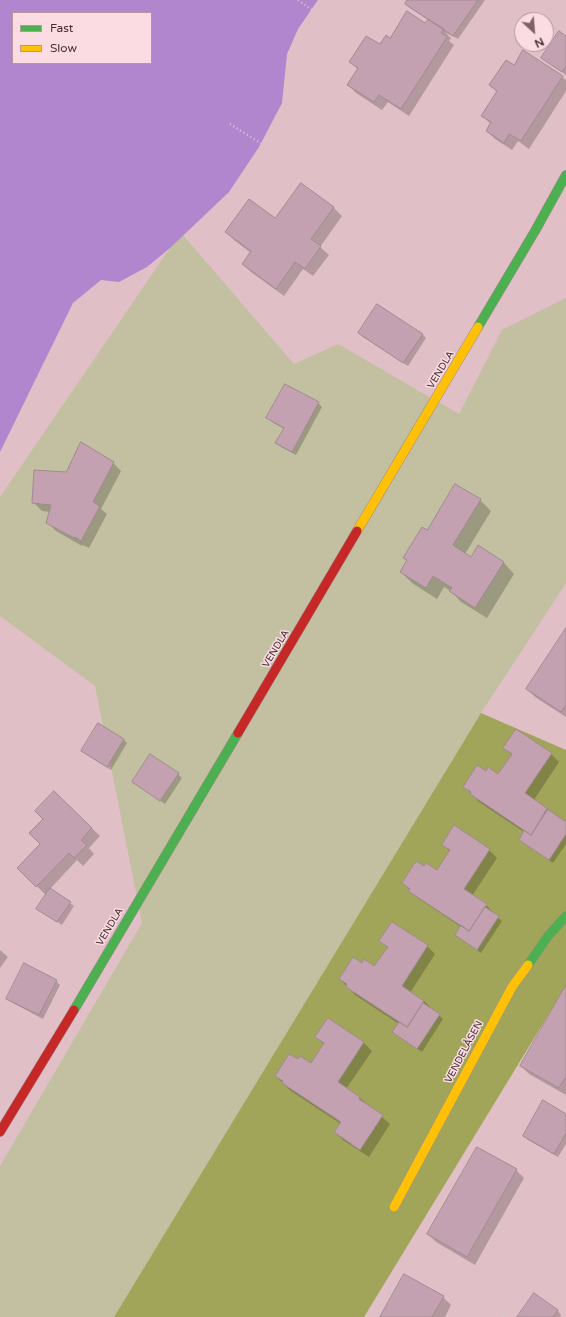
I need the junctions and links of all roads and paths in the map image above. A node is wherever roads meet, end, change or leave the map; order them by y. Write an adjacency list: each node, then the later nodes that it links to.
1 (298, 0): 2 (path)
2 (316, 13)
3 (230, 124): 4 (path)
4 (270, 149)
5 (566, 175): 7 (street, VENDLA)
6 (566, 916): 8 (street, VENDELÅSEN)
7 (0, 1132)
8 (394, 1207)
9 (566, 1223): 10 (path)
10 (503, 1317)

